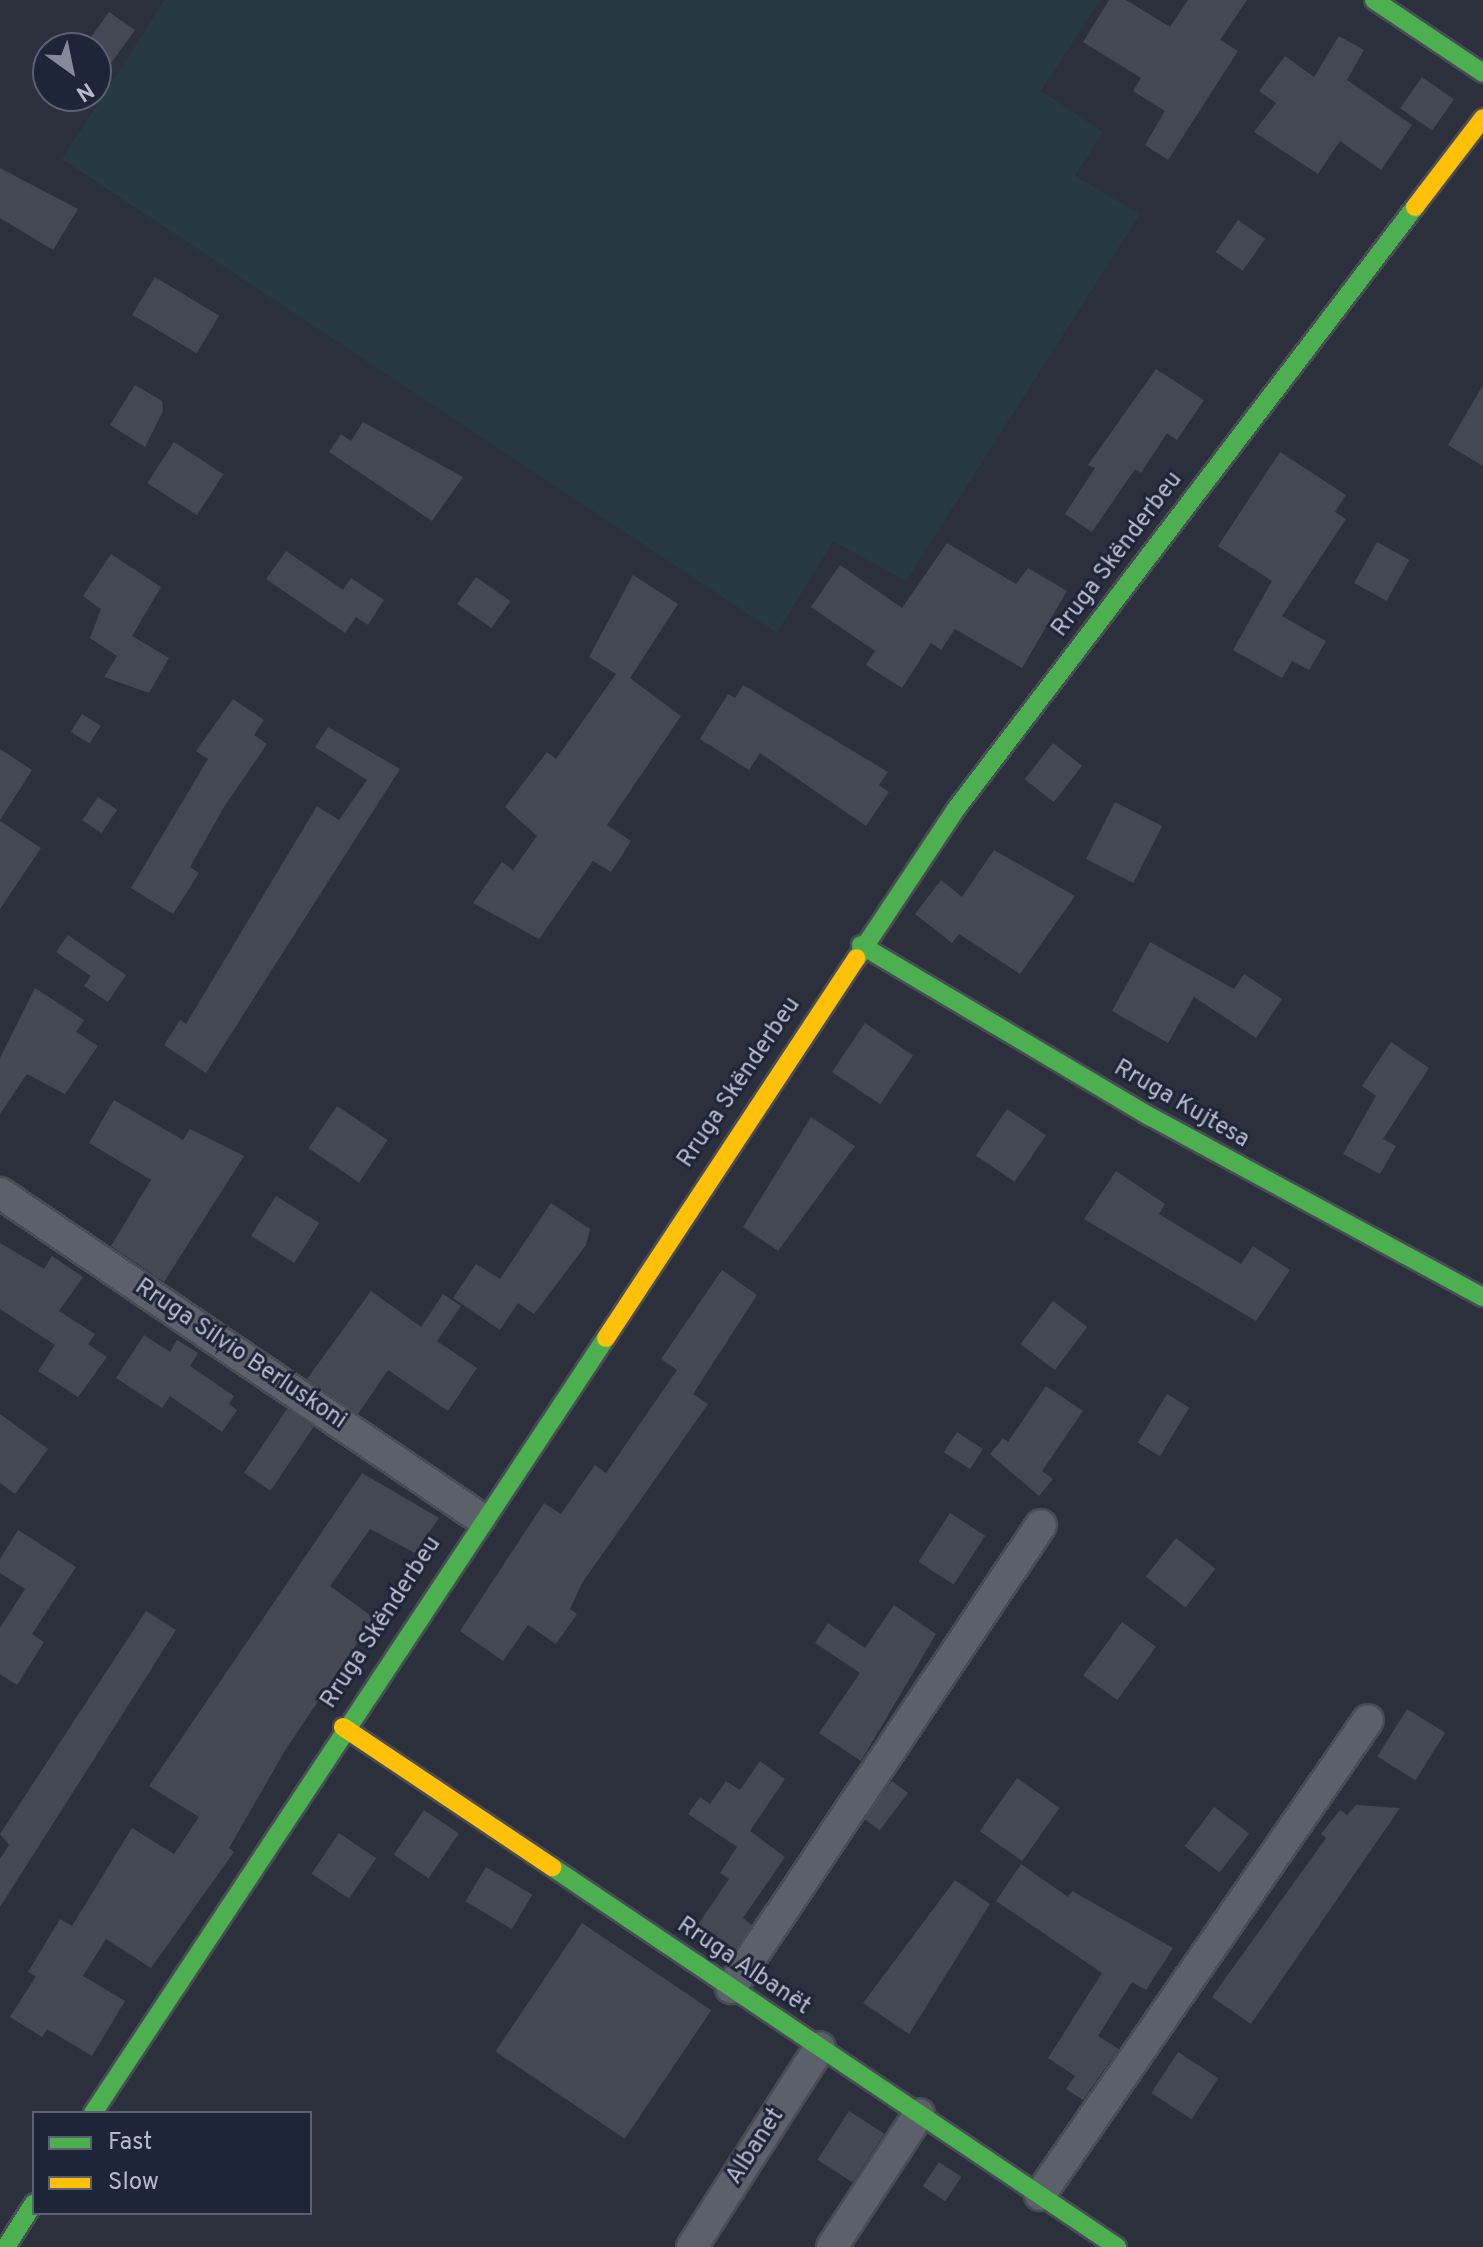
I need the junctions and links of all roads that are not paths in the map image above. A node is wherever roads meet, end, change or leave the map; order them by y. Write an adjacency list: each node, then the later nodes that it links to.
1 (1374, 0): 2 (main road)
2 (1483, 73)
3 (1483, 118): 4 (main road, Rruga Skënderbeu)
4 (861, 945): 6 (main road, Rruga Kujtesa); 7 (main road, Rruga Skënderbeu)
5 (0, 1193): 7 (street, Rruga Silvio Berluskoni)
6 (1483, 1297)
7 (480, 1518): 10 (main road, Rruga Skënderbeu)
8 (1041, 1525): 11 (street)
9 (1368, 1720): 15 (street)
10 (343, 1727): 11 (main road, Rruga Albanët); 13 (main road, Rruga Skënderbeu)
11 (731, 1988): 12 (main road, Rruga Albanët)
12 (820, 2047): 14 (main road, Rruga Albanët); 18 (street, Albanet)
13 (94, 2111)
14 (919, 2114): 15 (main road, Rruga Albanët); 19 (street)
15 (1040, 2195): 20 (main road, Rruga Albanët)
16 (32, 2206): 17 (main road)
17 (6, 2247)
18 (692, 2247)
19 (832, 2247)
20 (1117, 2247)

